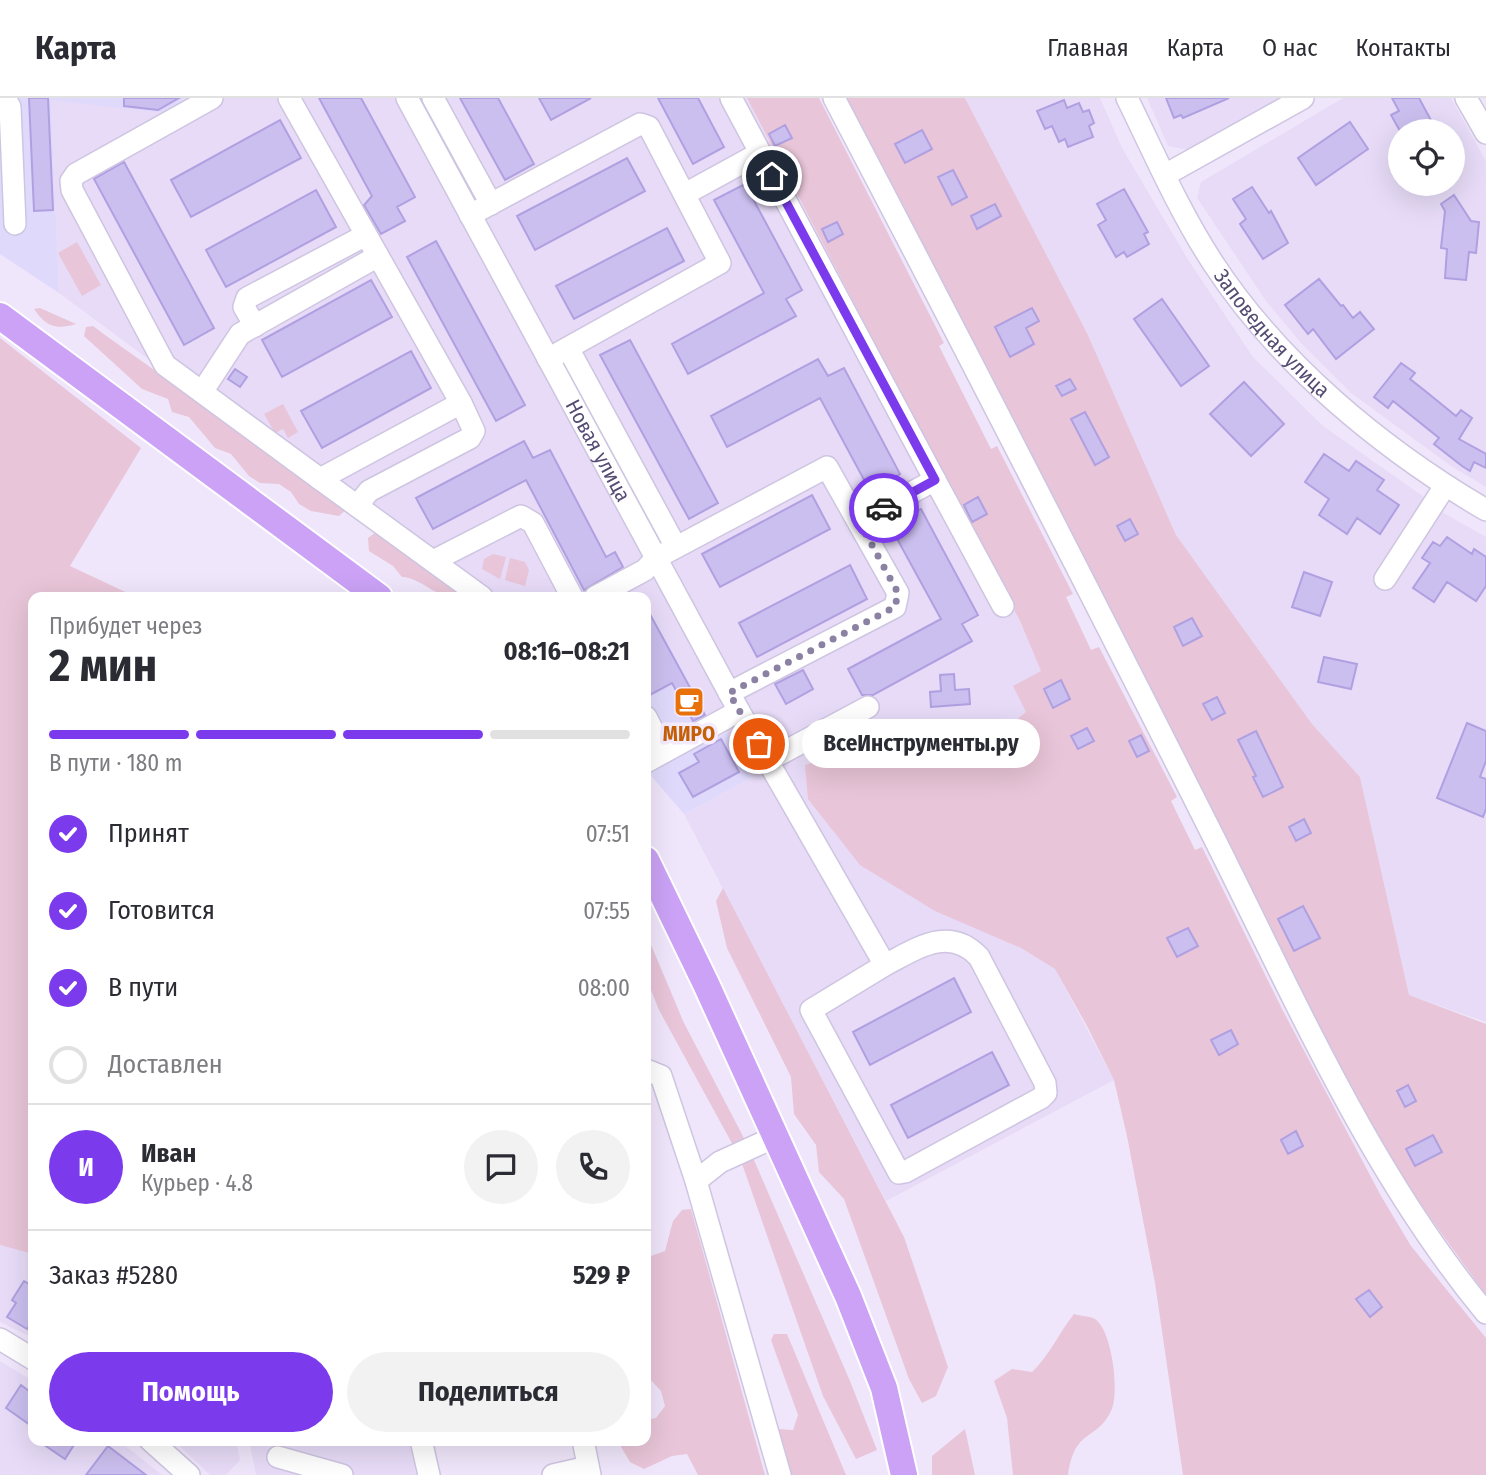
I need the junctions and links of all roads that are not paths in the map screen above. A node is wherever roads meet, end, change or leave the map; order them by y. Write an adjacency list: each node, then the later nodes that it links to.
1 (5, 98): 12 (street)
2 (212, 98): 25 (street)
3 (289, 98): 19 (street)
4 (407, 98): 17 (street, Новая улица)
5 (433, 98): 16 (street)
6 (731, 98): 13 (street)
7 (834, 98): 52 (street)
8 (1127, 98): 14 (street, Заповедная улица)
9 (1303, 98): 14 (street)
10 (1466, 98): 11 (street)
11 (1486, 133)
12 (6, 146): 18 (street)
13 (760, 153): 15 (street); 28 (street)
14 (1165, 175): 29 (street, Заповедная улица)
15 (685, 194): 16 (street); 23 (street)
16 (491, 204): 17 (street)
17 (470, 215): 24 (street, Новая улица)
18 (15, 224)
19 (366, 235): 20 (street); 22 (street)
20 (378, 256): 22 (street); 26 (street)
21 (0, 316): 37 (main road)
22 (255, 326): 25 (street)
23 (568, 348): 24 (street); 33 (street)
24 (548, 359): 34 (street, Новая улица)
25 (202, 392): 27 (street)
26 (461, 403): 27 (street); 30 (street)
27 (320, 479): 30 (street)
28 (935, 480): 32 (street); 41 (street)
29 (1445, 486): 31 (street, Заповедная улица); 36 (street)
30 (357, 506): 35 (street)
31 (1486, 510)
32 (859, 521): 33 (street); 42 (street)
33 (676, 547): 34 (street)
34 (656, 558): 40 (street); 42 (street, Новая улица)
35 (433, 561): 38 (street); 39 (street)
36 (1385, 579)
37 (372, 592)
38 (475, 592)
39 (569, 592)
40 (604, 592)
41 (1003, 606)
42 (734, 702): 45 (street); 46 (street, Новая улица)
43 (867, 707): 46 (street)
44 (651, 740): 45 (street)
45 (655, 757)
46 (769, 760): 48 (street, Новая улица)
47 (651, 871): 50 (main road)
48 (885, 965): 48 (street)
49 (651, 1072): 51 (street)
50 (775, 1137): 51 (street); 65 (main road)
51 (696, 1181): 64 (street)
52 (1486, 1313)
53 (0, 1339): 54 (street)
54 (28, 1356)
55 (157, 1446): 60 (street)
56 (422, 1446): 62 (street)
57 (584, 1446): 59 (street)
58 (278, 1457): 61 (street)
59 (589, 1471): 63 (street)
60 (189, 1475)
61 (342, 1475)
62 (429, 1475)
63 (553, 1475)
64 (780, 1475)
65 (904, 1475)

